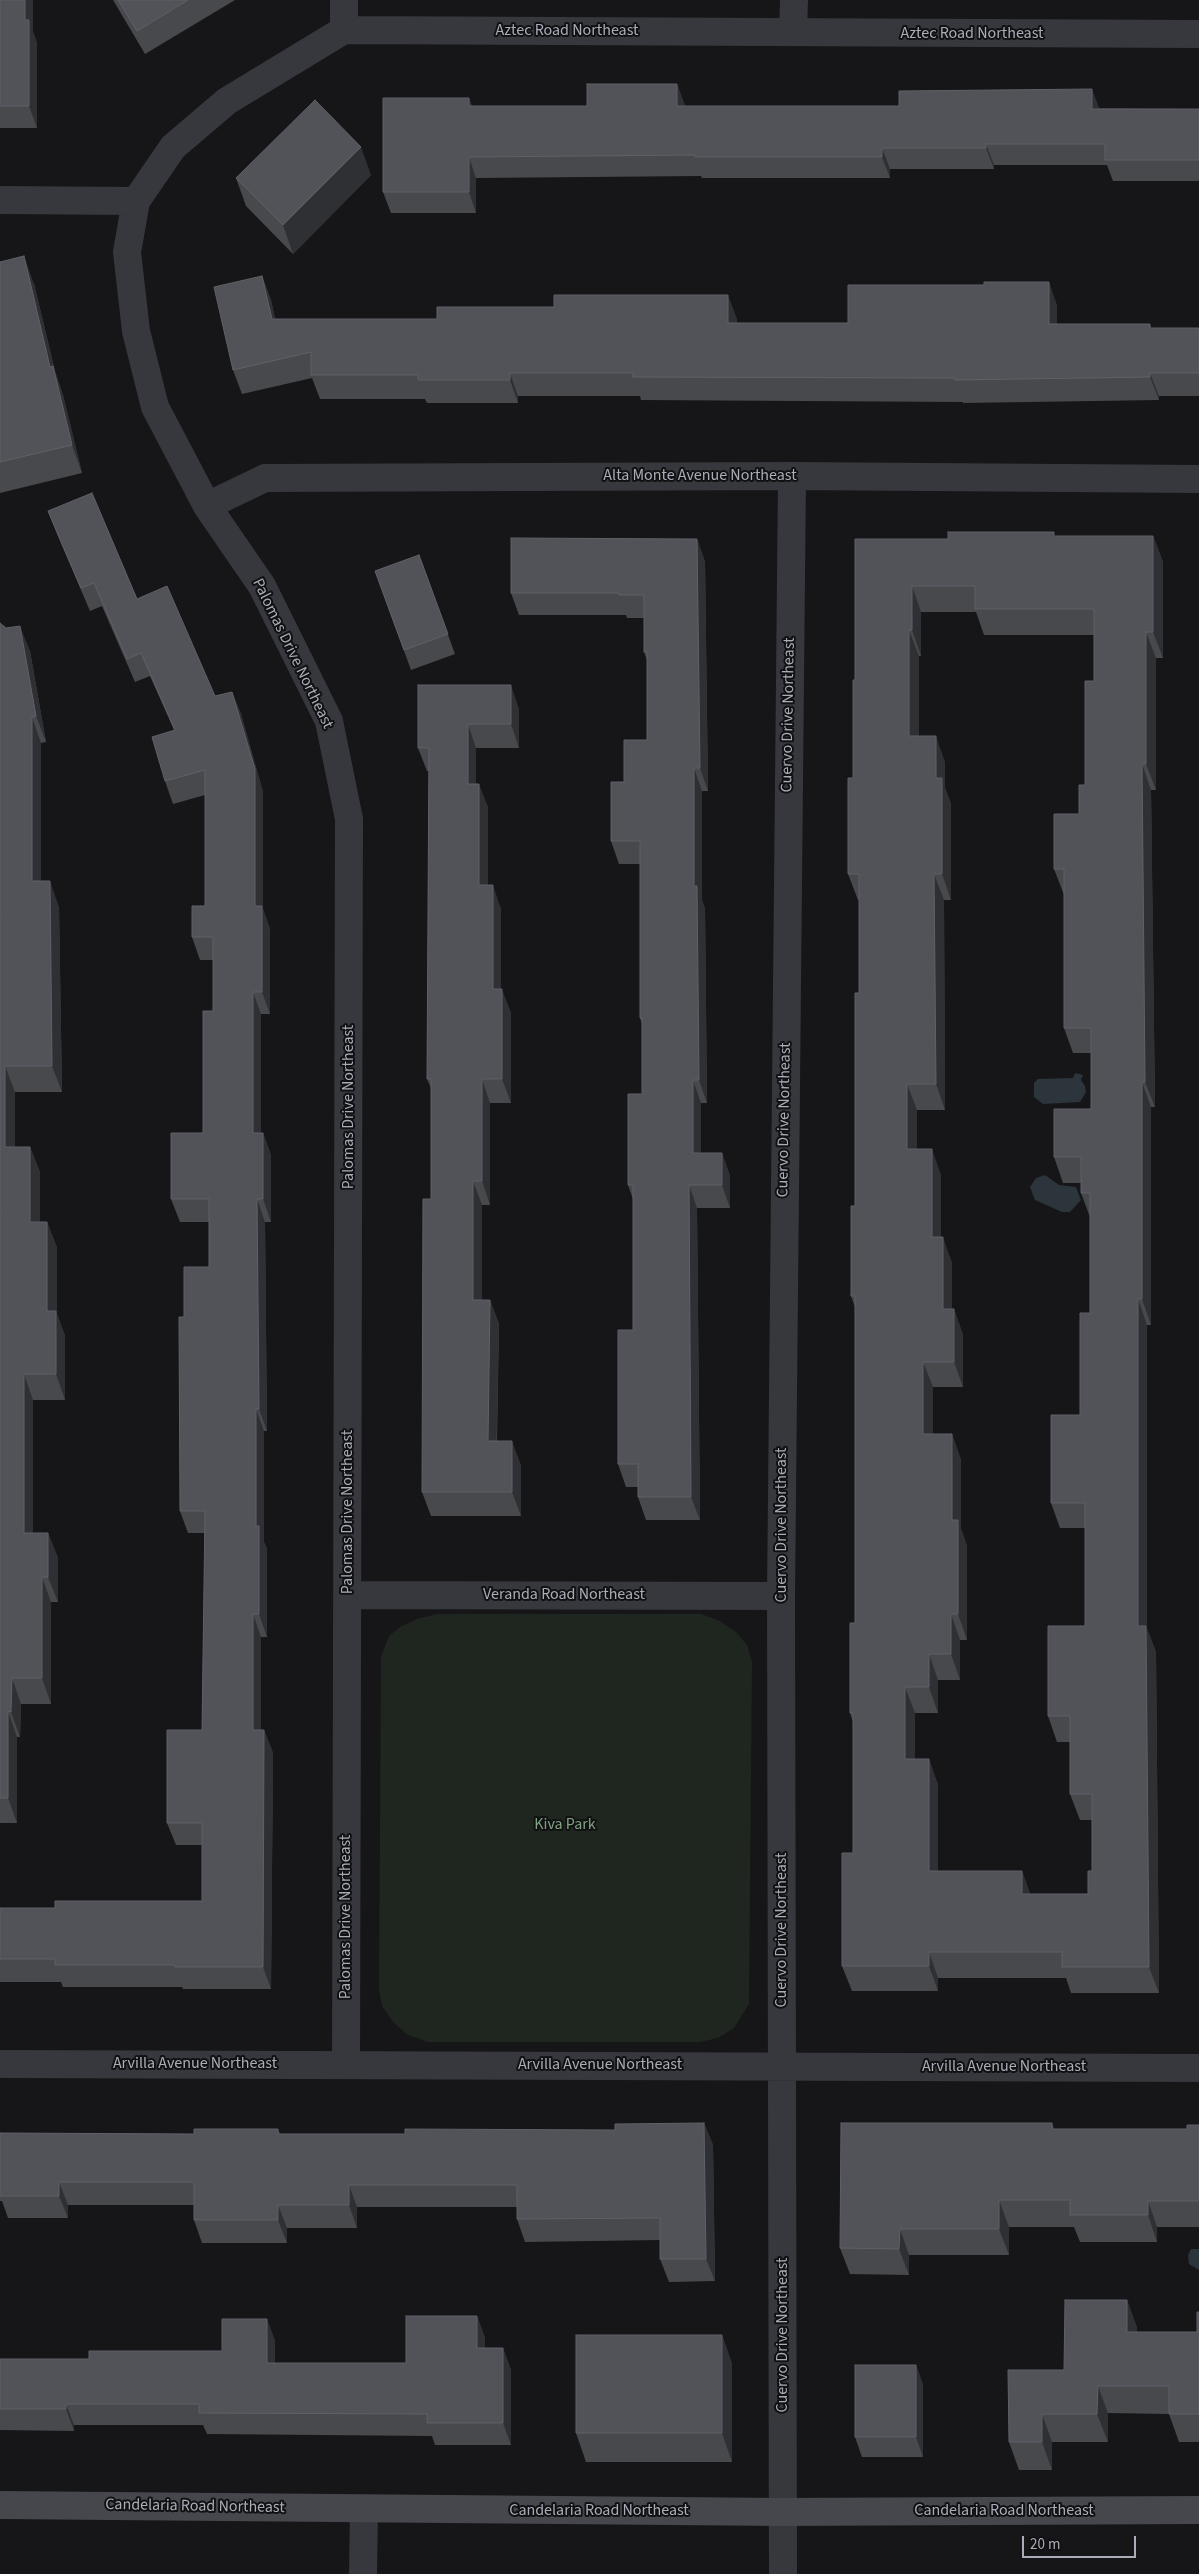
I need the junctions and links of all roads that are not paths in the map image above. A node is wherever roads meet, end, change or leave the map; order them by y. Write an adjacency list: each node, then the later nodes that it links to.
1 (344, 0): 3 (street)
2 (794, 0): 4 (street)
3 (344, 30): 4 (street, Aztec Road Northeast); 7 (street)
4 (793, 32): 5 (street, Aztec Road Northeast)
5 (1199, 34)
6 (0, 200): 7 (street)
7 (136, 202): 10 (street, Palomas Drive Northeast)
8 (792, 476): 9 (street, Alta Monte Avenue Northeast); 10 (street, Alta Monte Avenue Northeast); 12 (street, Cuervo Drive Northeast)
9 (1199, 479)
10 (207, 506): 11 (street, Palomas Drive Northeast)
11 (348, 1595): 12 (street, Veranda Road Northeast); 14 (street, Palomas Drive Northeast)
12 (781, 1596): 15 (street, Cuervo Drive Northeast)
13 (0, 2064): 14 (street, Arvilla Avenue Northeast)
14 (346, 2064): 15 (street, Arvilla Avenue Northeast)
15 (782, 2066): 16 (street, Arvilla Avenue Northeast); 20 (street, Cuervo Drive Northeast)
16 (1199, 2068)
17 (0, 2505): 18 (main road, Candelaria Road Northeast)
18 (364, 2509): 20 (main road, Candelaria Road Northeast); 21 (street)
19 (1199, 2510): 20 (main road, Candelaria Road Northeast)
20 (782, 2512): 22 (street, Cuervo Drive Northeast)
21 (363, 2574)
22 (783, 2574)

